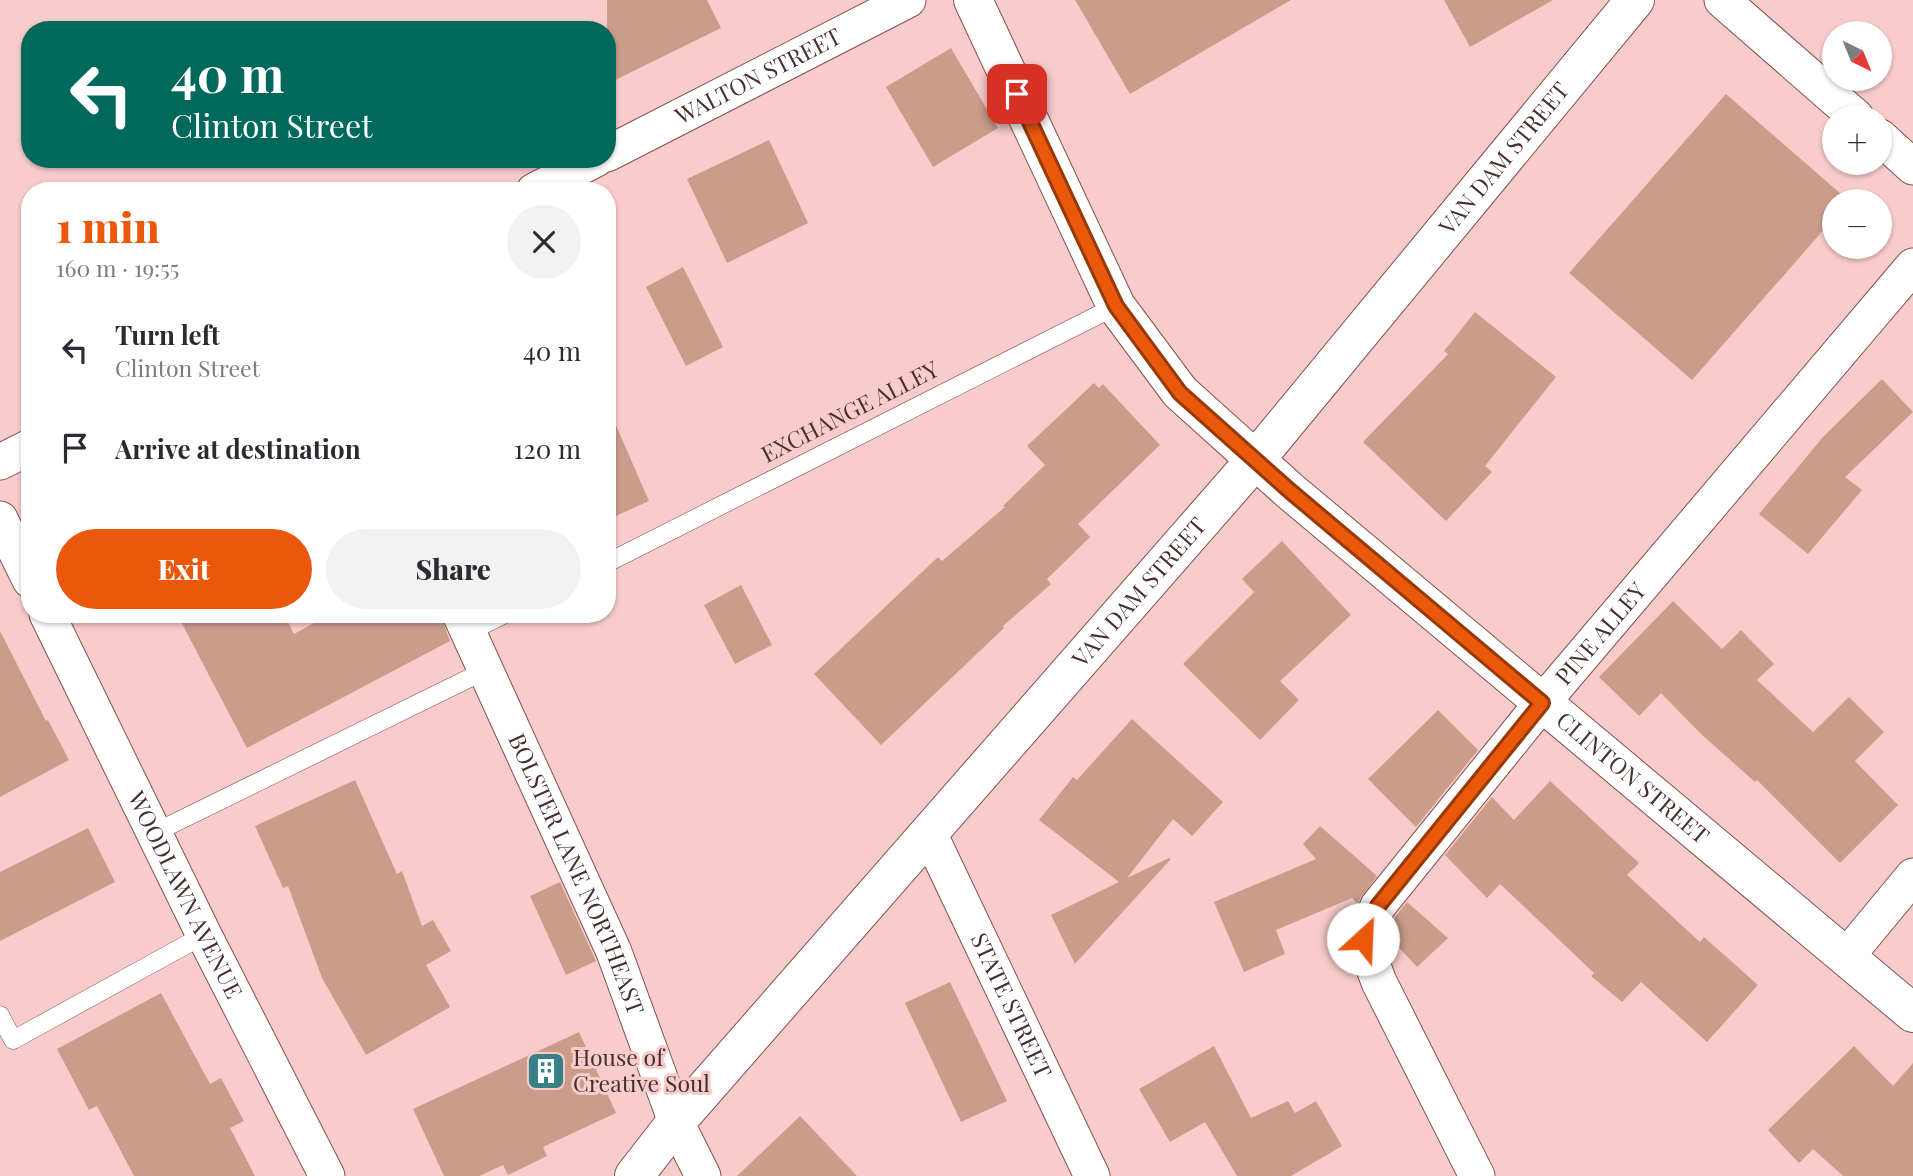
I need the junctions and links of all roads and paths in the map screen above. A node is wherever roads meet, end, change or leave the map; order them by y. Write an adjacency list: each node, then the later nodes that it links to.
1 (908, 0): 6 (street, WALTON STREET)
2 (973, 0): 12 (main road, CLINTON STREET)
3 (1635, 0): 14 (main road, VAN DAM STREET)
4 (1722, 0): 5 (street)
5 (1842, 105)
6 (616, 148)
7 (1892, 148): 8 (street)
8 (1913, 167)
9 (579, 168): 10 (street)
10 (551, 182)
11 (1913, 266): 22 (street, PINE ALLEY)
12 (1116, 306): 14 (main road, CLINTON STREET); 17 (lane, EXCHANGE ALLEY)
13 (21, 452): 15 (street)
14 (1256, 459): 22 (main road, CLINTON STREET); 24 (main road, VAN DAM STREET)
15 (0, 462)
16 (0, 519): 18 (street)
17 (616, 558)
18 (21, 562)
19 (51, 623): 23 (street, WOODLAWN AVENUE)
20 (465, 623): 21 (street, BOLSTER LANE NORTHEAST)
21 (486, 670): 23 (lane); 30 (street, BOLSTER LANE NORTHEAST)
22 (1542, 703): 27 (main road, CLINTON STREET); 35 (street, PINE ALLEY)
23 (154, 833): 26 (street, WOODLAWN AVENUE)
24 (929, 833): 30 (main road, VAN DAM STREET); 34 (street, STATE STREET)
25 (1913, 876): 27 (street)
26 (204, 935): 29 (lane); 31 (street, WOODLAWN AVENUE)
27 (1846, 957): 28 (main road, CLINTON STREET)
28 (1913, 1013)
29 (0, 1015)
30 (676, 1122): 32 (main road, VAN DAM STREET); 33 (street, BOLSTER LANE NORTHEAST)
31 (327, 1176)
32 (634, 1176)
33 (703, 1176)
34 (1092, 1176)
35 (1478, 1176)

